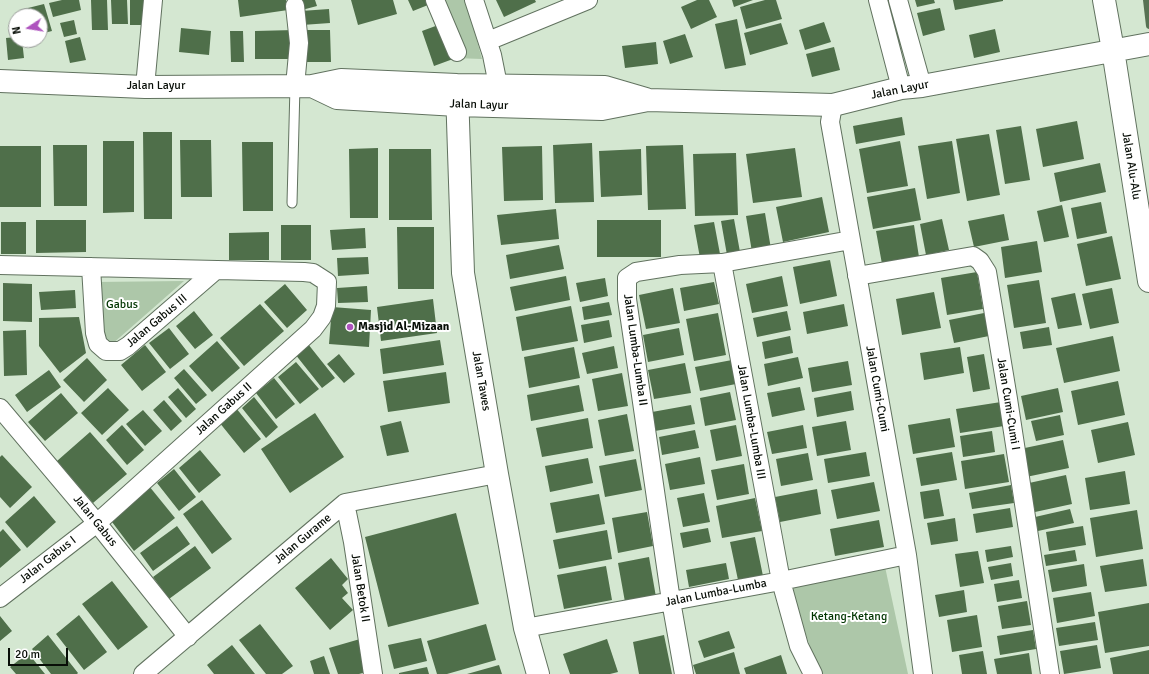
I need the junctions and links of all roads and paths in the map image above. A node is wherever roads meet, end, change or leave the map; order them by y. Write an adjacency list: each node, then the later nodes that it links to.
1 (153, 0): 15 (street)
2 (162, 0): 15 (street)
3 (435, 0): 12 (street)
4 (474, 0): 10 (street)
5 (588, 0): 10 (street)
6 (878, 0): 16 (street)
7 (898, 0): 16 (street)
8 (1104, 0): 11 (street, Jalan Alu-Alu)
9 (295, 6): 14 (street)
10 (488, 41): 18 (street)
11 (1130, 47): 16 (street, Jalan Layur); 27 (street, Jalan Alu-Alu)
12 (457, 52)
13 (0, 81): 15 (street, Jalan Layur)
14 (304, 86): 15 (street, Jalan Layur); 17 (street, Jalan Layur); 20 (lane)
15 (151, 87)
16 (911, 87): 19 (street, Jalan Layur)
17 (457, 95): 18 (street, Jalan Layur); 29 (street, Jalan Tawes)
18 (498, 96): 19 (street, Jalan Layur)
19 (833, 105): 21 (street, Jalan Cumi-Cumi)
20 (292, 203)
21 (851, 240): 22 (street, Jalan Lumba-Lumba II); 26 (street, Jalan Cumi-Cumi)
22 (722, 263): 33 (street, Jalan Lumba-Lumba III); 35 (street, Jalan Lumba-Lumba II)
23 (0, 265): 24 (street)
24 (90, 267): 25 (street); 25 (street, Jalan Gabus III)
25 (216, 270): 31 (street, Jalan Gabus II)
26 (857, 276): 32 (street, Jalan Cumi-Cumi); 44 (street, Jalan Cumi-Cumi I)
27 (1149, 281)
28 (4, 419): 31 (street, Jalan Gabus)
29 (497, 474): 30 (street, Jalan Gurame); 36 (street, Jalan Tawes)
30 (345, 503): 37 (street, Jalan Gurame); 39 (street, Jalan Betok II)
31 (97, 523): 34 (street, Jalan Gabus I); 37 (street, Jalan Gabus)
32 (907, 555): 33 (street, Jalan Lumba-Lumba); 43 (street, Jalan Cumi-Cumi)
33 (781, 580): 35 (street, Jalan Lumba-Lumba); 42 (street, Jalan Lumba-Lumba III)
34 (0, 598)
35 (671, 601): 36 (street, Jalan Lumba-Lumba); 41 (street)
36 (525, 628): 40 (street, Jalan Tawes)
37 (188, 636): 38 (street, Jalan Gurame)
38 (143, 674)
39 (373, 674)
40 (538, 674)
41 (684, 674)
42 (813, 674)
43 (923, 674)
44 (1050, 674)

